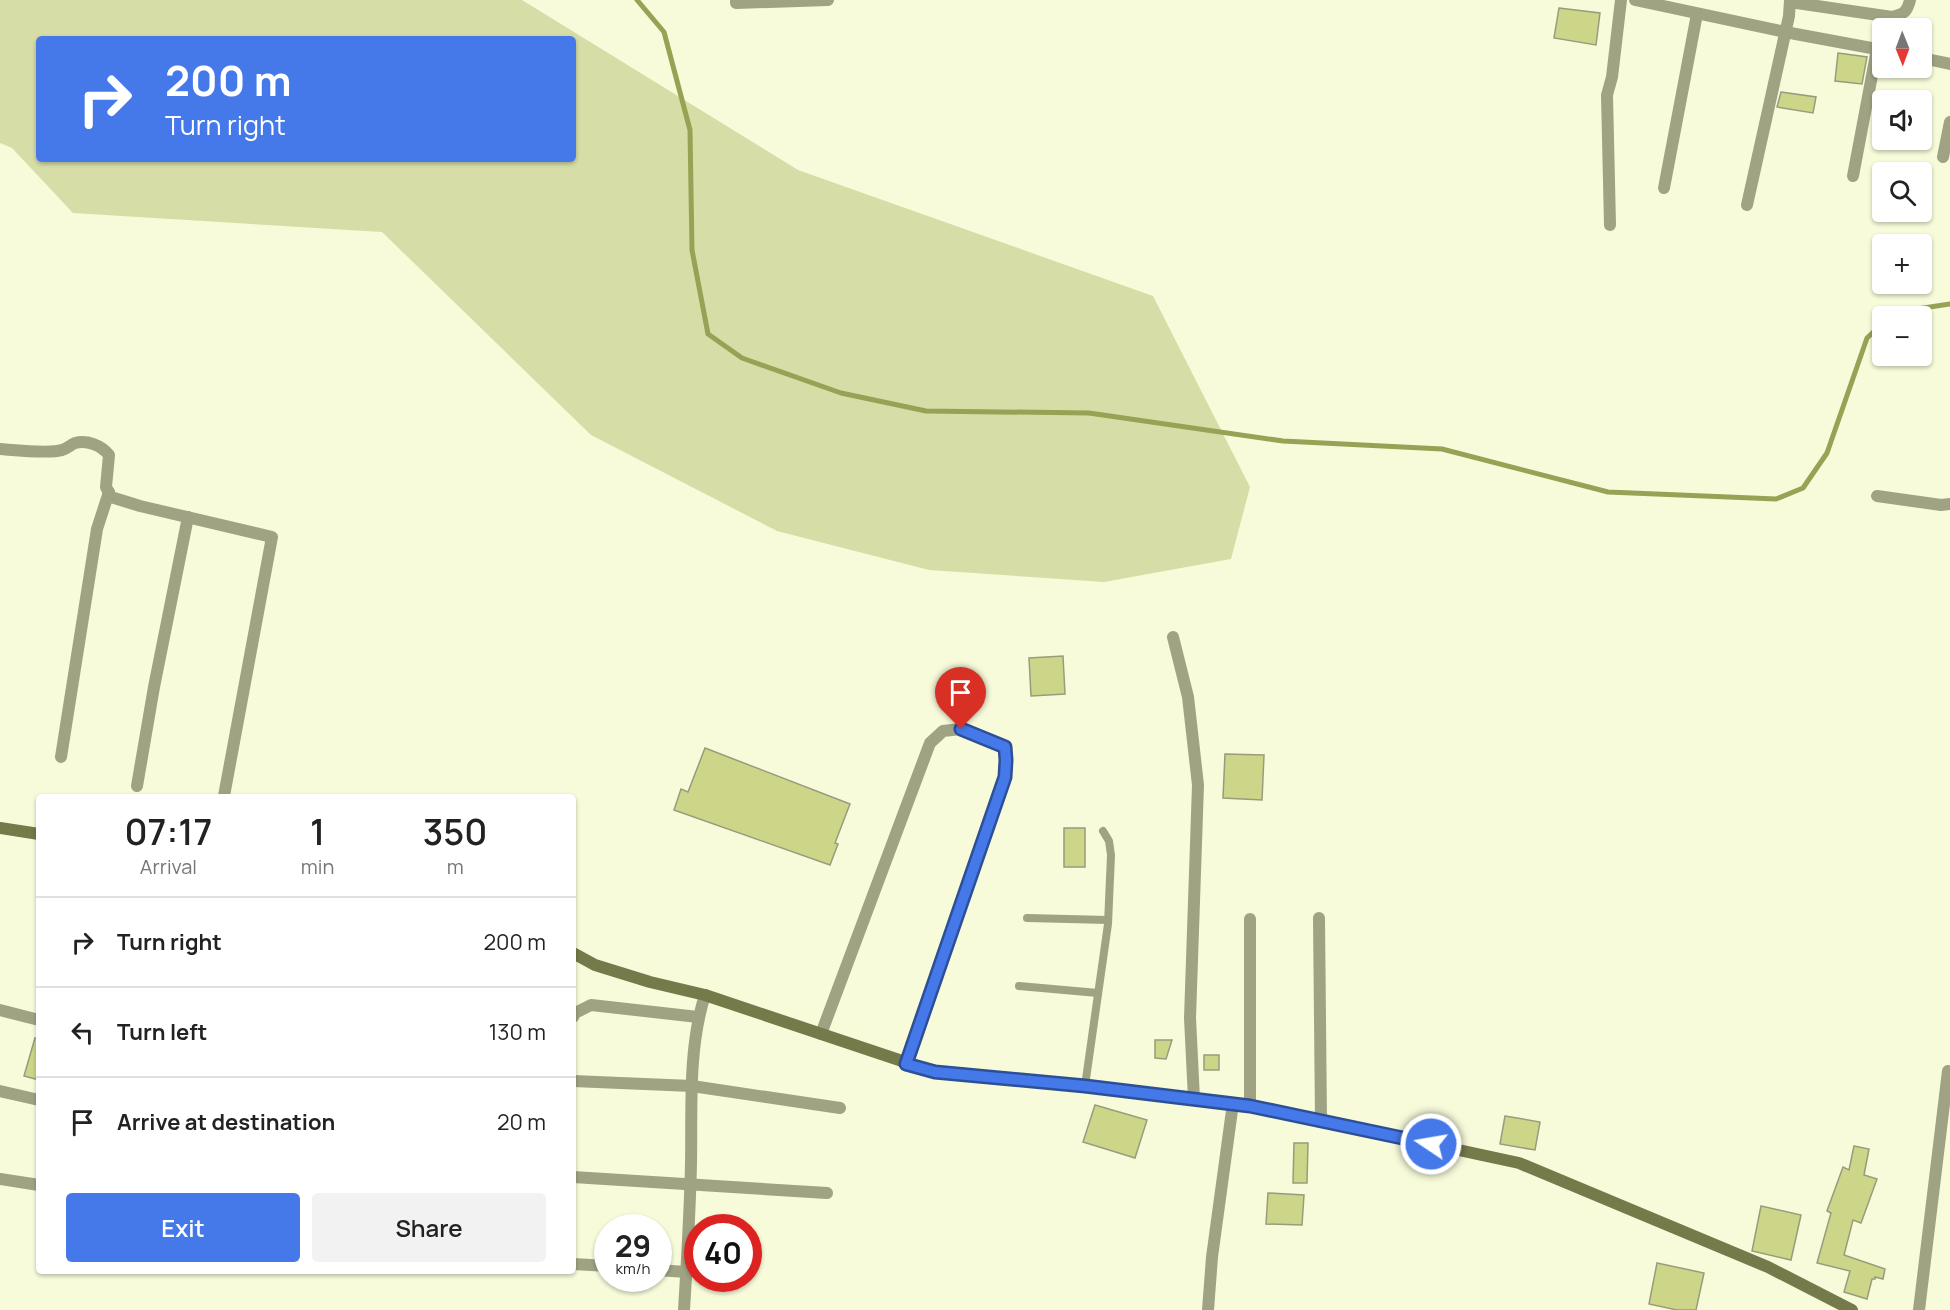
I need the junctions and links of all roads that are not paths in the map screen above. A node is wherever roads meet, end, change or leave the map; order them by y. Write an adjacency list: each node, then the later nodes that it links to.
1 (736, 0): 2 (street)
2 (828, 0)
3 (1621, 0): 18 (street)
4 (1635, 0): 7 (street)
5 (1910, 0): 6 (street)
6 (1790, 1): 8 (street)
7 (1697, 14): 8 (street); 16 (street)
8 (1785, 32): 9 (street); 17 (street)
9 (1872, 48)
10 (1932, 60): 11 (street)
11 (1950, 64)
12 (1874, 78): 15 (street)
13 (1950, 122): 14 (street)
14 (1943, 157)
15 (1853, 176)
16 (1664, 188)
17 (1747, 205)
18 (1610, 225)
19 (0, 449): 20 (street)
20 (109, 492): 23 (street); 25 (street)
21 (1877, 496): 22 (street)
22 (1950, 504)
23 (188, 517): 26 (street); 27 (street)
24 (1173, 637): 51 (street)
25 (61, 757)
26 (136, 786)
27 (224, 794)
28 (0, 828): 30 (street)
29 (1103, 831): 34 (lane)
30 (36, 834)
31 (1027, 918): 34 (lane)
32 (1318, 918): 55 (street)
33 (1250, 919): 53 (street)
34 (1108, 920): 37 (lane)
35 (576, 955): 38 (street)
36 (1019, 986): 37 (lane)
37 (1098, 993): 48 (lane)
38 (705, 995): 41 (street); 43 (street)
39 (0, 1010): 42 (street)
40 (576, 1012): 41 (street)
41 (698, 1017): 47 (street)
42 (36, 1019)
43 (821, 1034): 44 (street); 44 (street)
44 (906, 1064): 48 (street)
45 (1948, 1071): 69 (street)
46 (576, 1081): 47 (street)
47 (692, 1086): 54 (street); 58 (street)
48 (1085, 1086): 51 (street)
49 (0, 1091): 50 (street)
50 (36, 1099)
51 (1194, 1099): 52 (street)
52 (1233, 1103): 53 (street); 67 (street)
53 (1250, 1106): 55 (street)
54 (840, 1108)
55 (1321, 1120): 65 (street)
56 (576, 1177): 58 (street)
57 (0, 1179): 59 (street)
58 (690, 1184): 60 (street); 61 (street)
59 (36, 1185)
60 (826, 1193)
61 (689, 1214)
62 (576, 1264): 63 (street)
63 (594, 1265)
64 (685, 1292): 66 (street)
65 (1836, 1306): 68 (street)
66 (684, 1310)
67 (1208, 1310)
68 (1852, 1310)
69 (1919, 1310)

